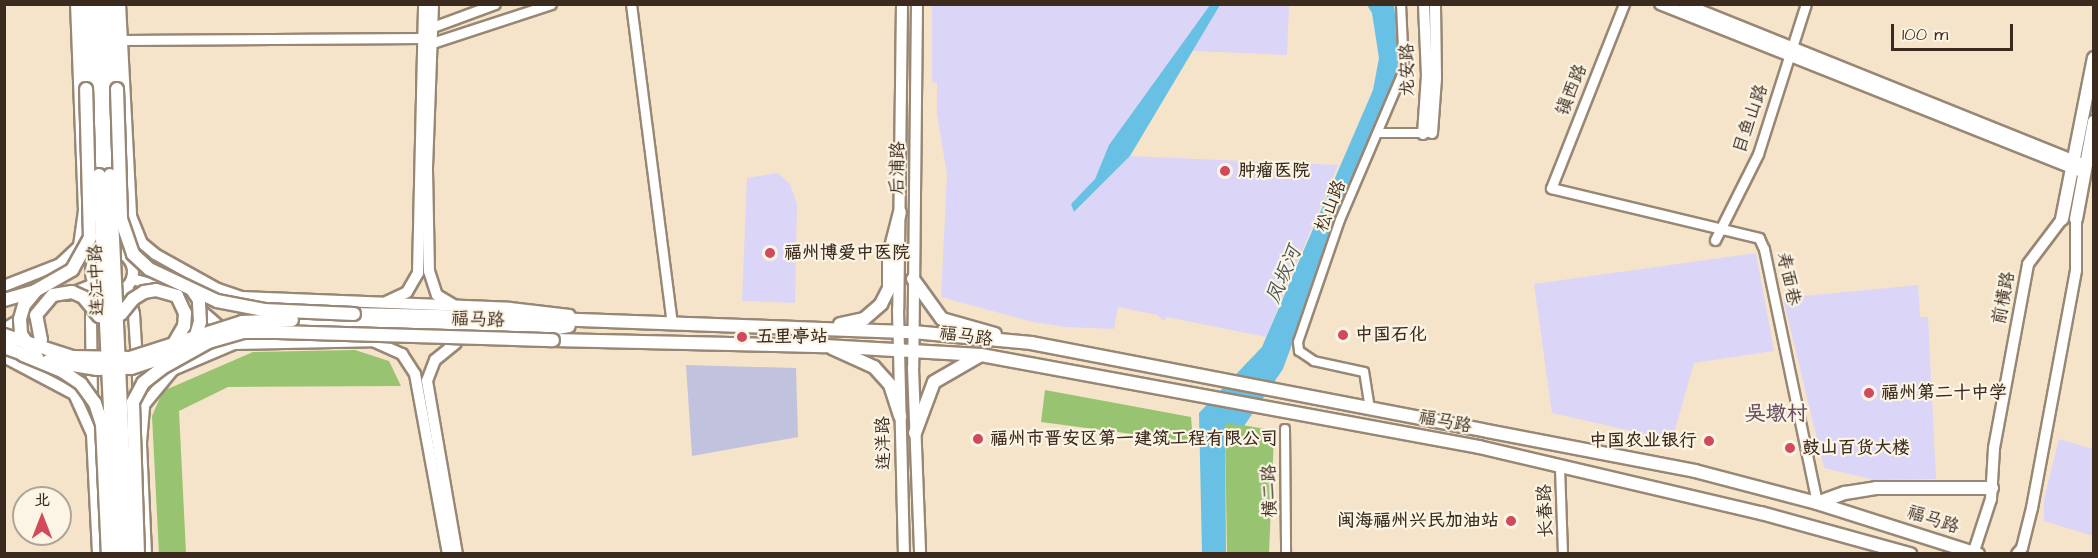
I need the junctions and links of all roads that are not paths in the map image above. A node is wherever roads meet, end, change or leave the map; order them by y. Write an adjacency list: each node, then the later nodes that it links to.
1 (76, 4): 36 (main road)
2 (83, 4): 47 (main road, bridge)
3 (93, 4): 56 (main road, 连江中路, bridge)
4 (103, 4): 56 (main road, 连江中路, bridge)
5 (114, 4): 48 (main road, 福马路, bridge)
6 (120, 4): 22 (main road)
7 (424, 4): 23 (main road)
8 (433, 4): 21 (main road)
9 (495, 4): 21 (street)
10 (551, 4): 23 (street)
11 (631, 4): 53 (street)
12 (902, 4): 32 (main road, 后浦路)
13 (916, 4): 43 (main road, 后浦路)
14 (1401, 4): 27 (street, 松山路)
15 (1424, 4): 28 (main road, 龙安路)
16 (1435, 4): 28 (main road, 龙安路)
17 (1624, 4): 31 (street, 镇西路)
18 (1660, 4): 24 (main road)
19 (1684, 4): 24 (main road)
20 (1806, 4): 24 (street, 目鱼山路)
21 (432, 24): 23 (main road)
22 (123, 40): 23 (street); 33 (main road)
23 (427, 40): 50 (main road); 51 (main road)
24 (1791, 52): 29 (main road); 37 (street, 目鱼山路)
25 (2094, 58): 29 (main road, 前横路)
26 (2094, 122): 30 (main road)
27 (1378, 133): 28 (street); 76 (street, 松山路)
28 (1427, 133)
29 (2072, 165): 30 (main road); 34 (main road, 前横路)
30 (2087, 175): 35 (main road)
31 (1551, 188): 37 (street, 寿面巷)
32 (900, 212): 54 (main road); 57 (main road, 后浦路)
33 (131, 216): 39 (main road); 42 (main road)
34 (2062, 219): 83 (main road, 前横路)
35 (2076, 219): 99 (main road)
36 (82, 224): 40 (main road); 41 (main road)
37 (1721, 228): 38 (street, 目鱼山路); 84 (street, 寿面巷)
38 (1715, 240)
39 (129, 261): 40 (main road); 42 (main road); 44 (main road)
40 (94, 263): 41 (main road); 46 (main road)
41 (51, 268): 45 (main road)
42 (182, 268): 50 (main road)
43 (913, 279): 58 (main road, 后浦路); 64 (main road)
44 (129, 283): 46 (main road); 65 (main road); 81 (main road)
45 (4, 286)
46 (97, 286): 55 (main road); 79 (main road)
47 (35, 291): 49 (main road, bridge); 75 (main road, bridge)
48 (193, 291): 52 (main road, 福马路, bridge); 68 (main road, bridge)
49 (4, 300)
50 (379, 304): 51 (main road)
51 (467, 308): 52 (main road)
52 (600, 321): 53 (main road, 福马路); 68 (main road, 福马路, bridge)
53 (672, 323): 54 (main road, 福马路)
54 (807, 328): 57 (main road, 福马路)
55 (4, 329)
56 (111, 332): 68 (main road, bridge); 71 (main road, bridge); 88 (main road, 连江中路, bridge); 89 (main road, 连江中路, bridge)
57 (899, 332): 58 (main road, 福马路); 69 (main road, 连洋路)
58 (913, 332): 64 (main road, 福马路); 70 (main road, 连洋路)
59 (4, 334): 71 (main road, 福马路, bridge)
60 (214, 339): 61 (main road, 福马路, bridge); 68 (main road, 福马路, bridge); 90 (main road, bridge)
61 (600, 339): 63 (main road); 66 (main road, 福马路)
62 (372, 341): 63 (main road); 65 (main road); 92 (main road)
63 (456, 343): 93 (main road)
64 (1031, 343): 76 (main road, 福马路)
65 (240, 344): 81 (main road)
66 (825, 346): 69 (main road, 福马路); 77 (main road)
67 (4, 347): 72 (main road, 福马路, bridge)
68 (178, 348): 71 (main road, 福马路, bridge); 75 (main road, 福马路, bridge)
69 (899, 348): 70 (main road, 福马路); 77 (main road, 连洋路)
70 (913, 349): 73 (main road, 福马路); 80 (main road, 连洋路)
71 (52, 353)
72 (23, 355): 75 (main road, 福马路, bridge); 87 (main road, bridge)
73 (981, 355): 80 (main road); 82 (main road, 福马路)
74 (4, 357): 79 (main road)
75 (38, 359)
76 (1370, 409): 84 (main road, 福马路)
77 (900, 416): 94 (main road, 连洋路)
78 (1285, 429): 96 (street, 横二路)
79 (92, 434): 86 (main road)
80 (915, 434): 95 (main road, 连洋路)
81 (141, 442): 91 (main road)
82 (1560, 468): 97 (street, 长春路); 98 (main road, 福马路)
83 (1992, 488): 84 (main road); 85 (main road, 前横路)
84 (1817, 503): 85 (main road, 福马路)
85 (1975, 553)
86 (98, 554)
87 (108, 554)
88 (117, 554)
89 (128, 554)
90 (138, 554)
91 (146, 554)
92 (448, 554)
93 (457, 554)
94 (904, 554)
95 (920, 554)
96 (1286, 554)
97 (1563, 554)
98 (1910, 554)
99 (2017, 554)

